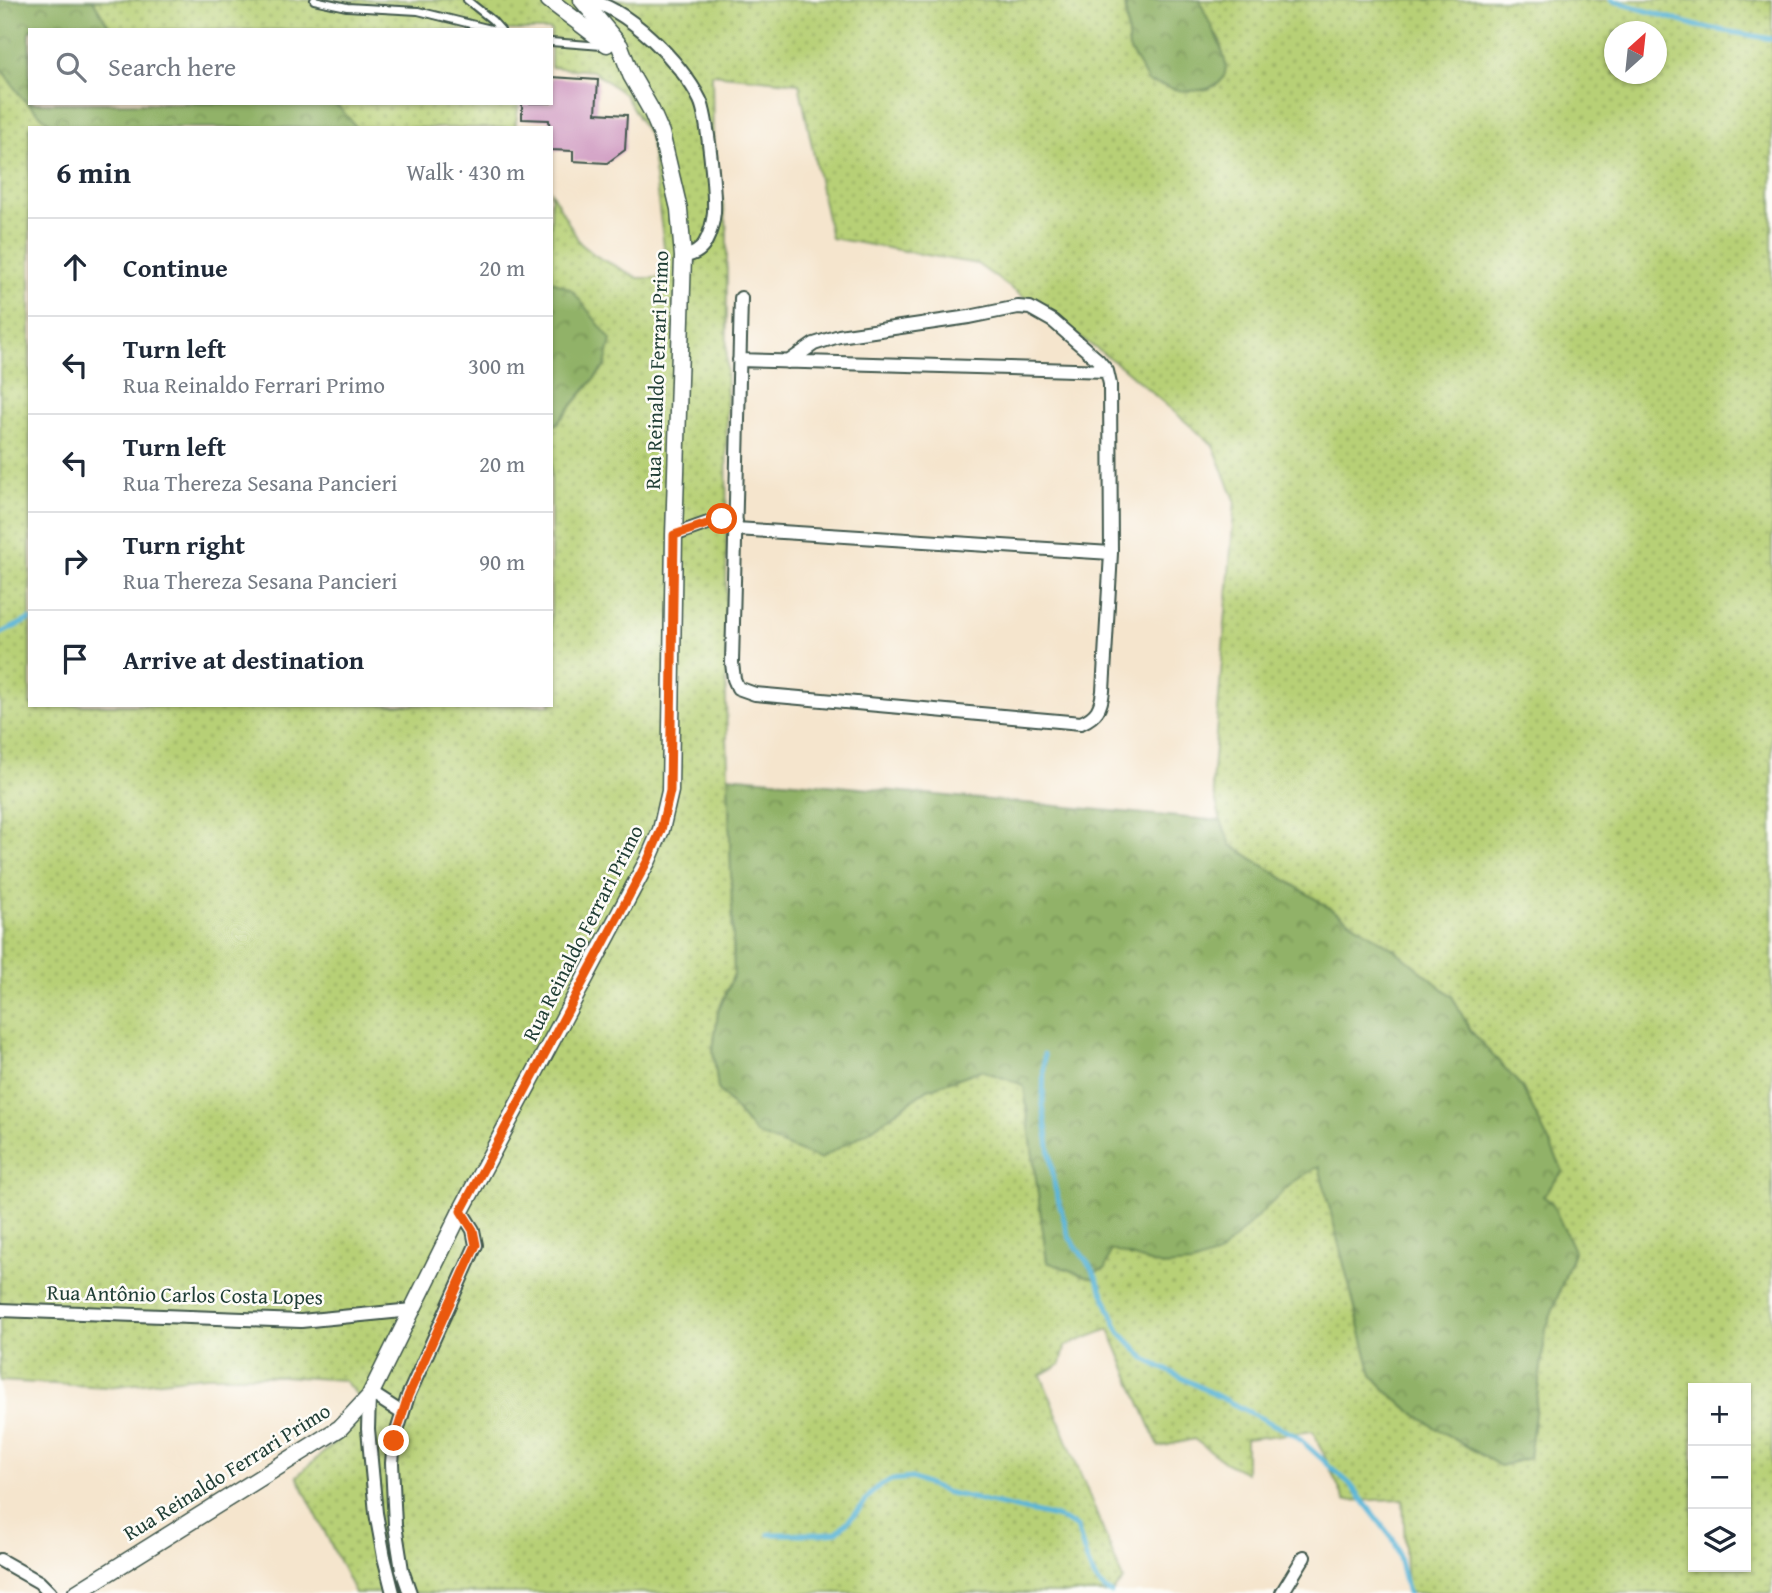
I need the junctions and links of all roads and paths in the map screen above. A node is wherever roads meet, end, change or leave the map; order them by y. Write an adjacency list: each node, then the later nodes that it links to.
1 (314, 0): 5 (lane)
2 (467, 0): 6 (lane)
3 (549, 0): 8 (street, Rua Reinaldo Ferrari Primo)
4 (584, 0): 8 (street, Rua Reinaldo Ferrari Primo); 9 (street)
5 (487, 28)
6 (499, 28)
7 (553, 42): 8 (lane)
8 (615, 46): 9 (street, Rua Reinaldo Ferrari Primo)
9 (684, 257): 15 (street, Rua Reinaldo Ferrari Primo)
10 (741, 298): 11 (street)
11 (739, 360): 12 (street); 14 (street)
12 (788, 362): 13 (street); 13 (street)
13 (1107, 371): 16 (street)
14 (736, 525): 15 (street); 16 (street); 16 (street)
15 (674, 535): 17 (street, Rua Reinaldo Ferrari Primo)
16 (1111, 553)
17 (461, 1211): 19 (street, Rua Reinaldo Ferrari Primo); 21 (street)
18 (0, 1310): 19 (street, Rua Antônio Carlos Costa Lopes)
19 (412, 1310): 20 (street, Rua Reinaldo Ferrari Primo)
20 (370, 1395): 21 (street); 25 (street, Rua Reinaldo Ferrari Primo); 26 (street)
21 (402, 1413): 27 (street)
22 (1304, 1557): 28 (street)
23 (0, 1560): 24 (street)
24 (50, 1593)
25 (76, 1593)
26 (393, 1593)
27 (410, 1593)
28 (1282, 1593)

